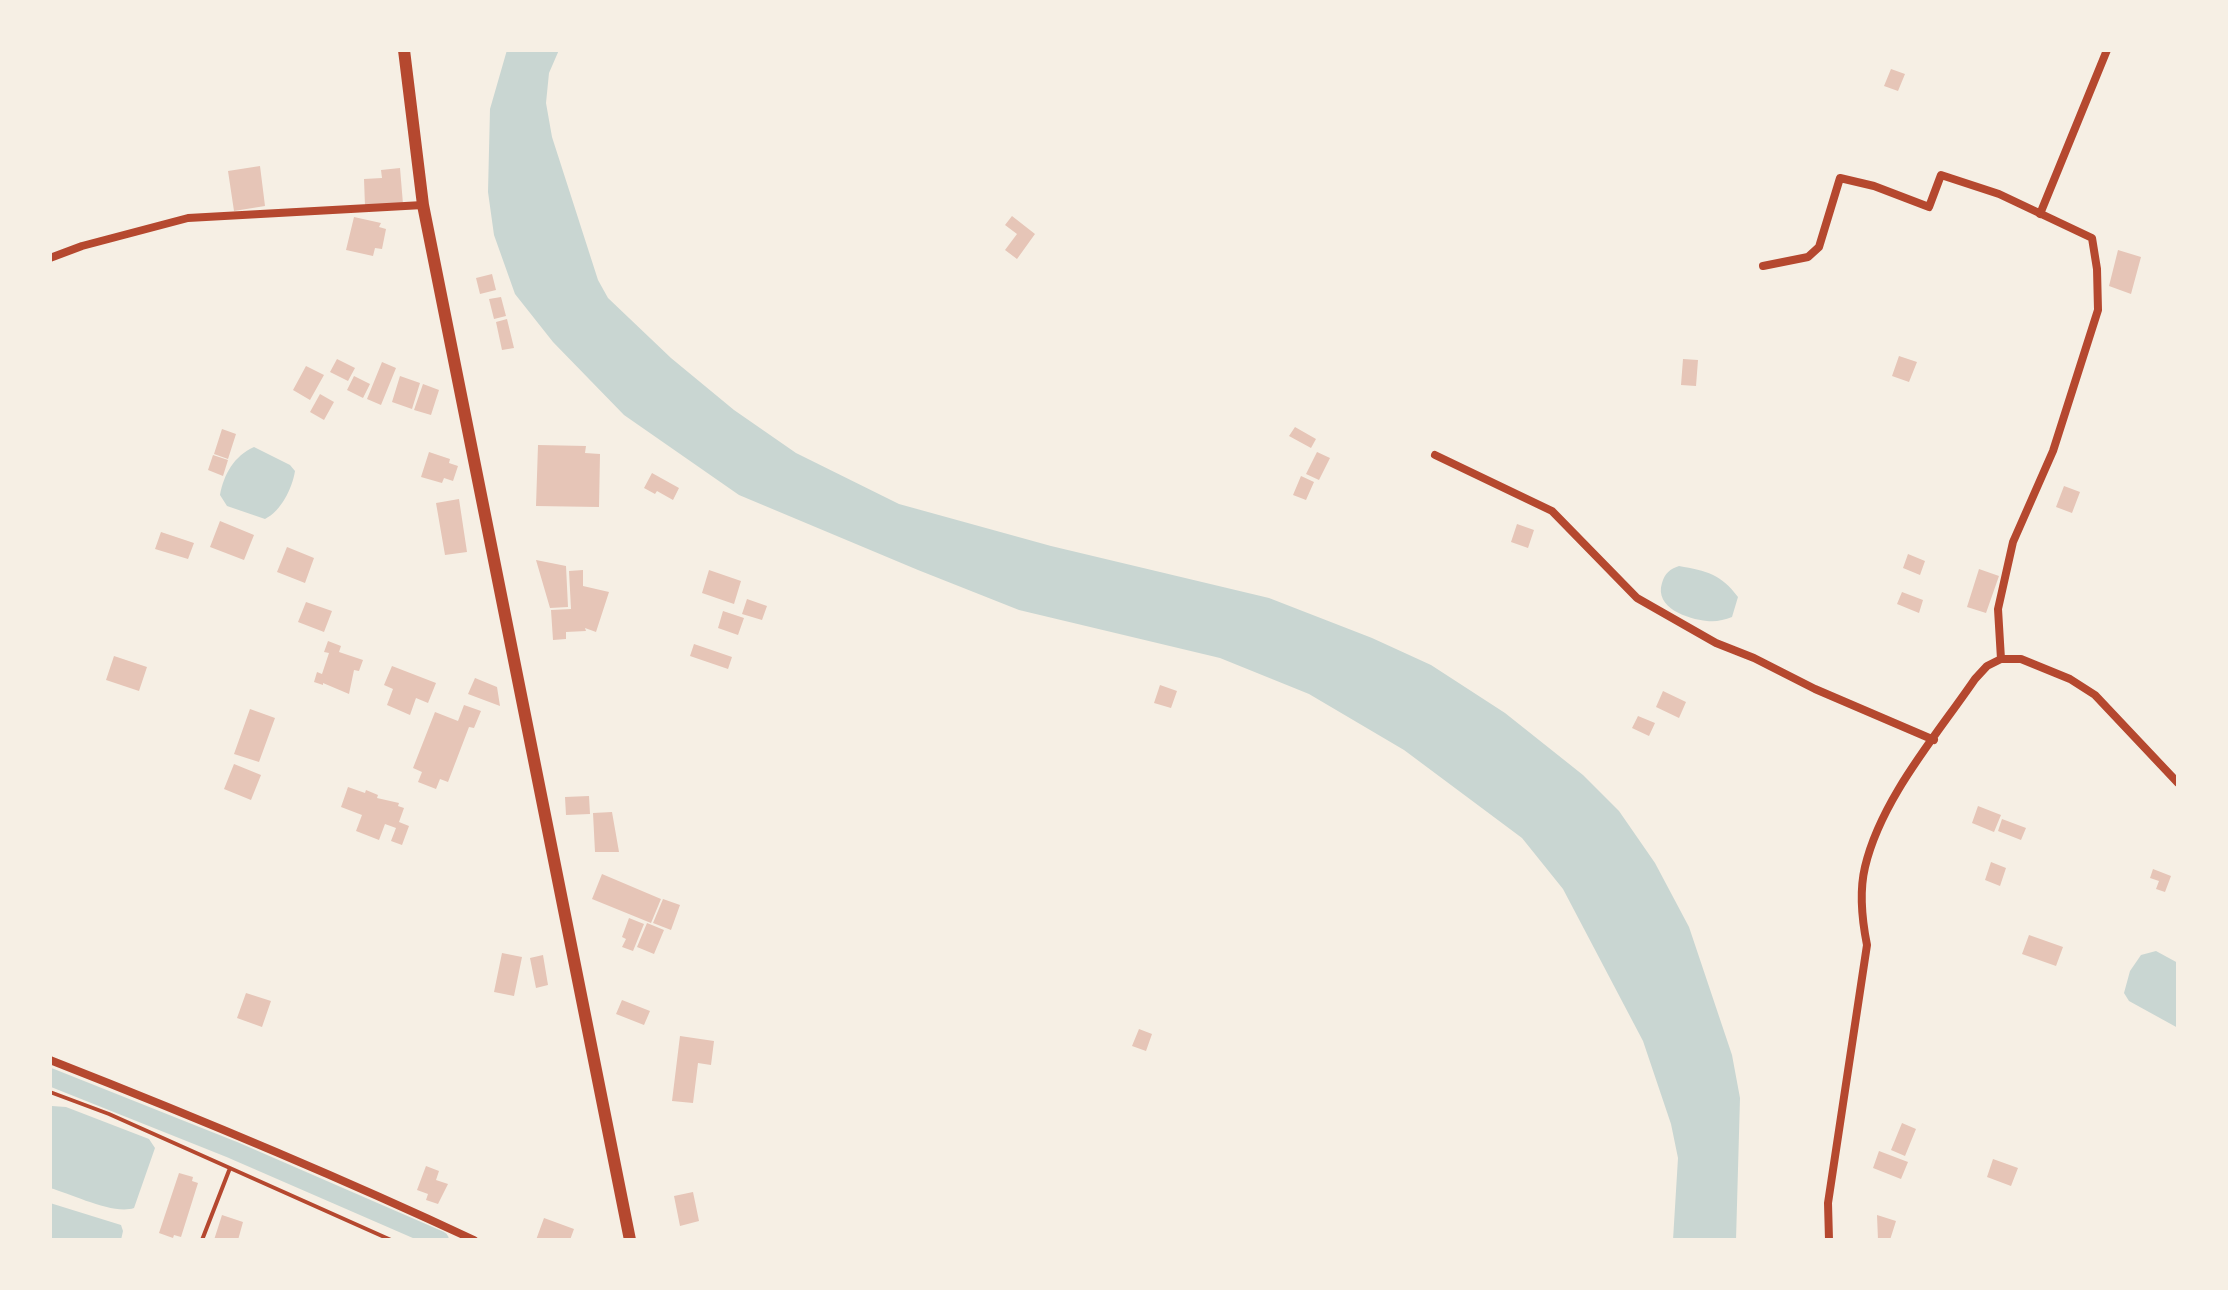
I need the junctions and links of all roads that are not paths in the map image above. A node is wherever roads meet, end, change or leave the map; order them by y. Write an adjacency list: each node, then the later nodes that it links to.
1 (404, 50): 3 (main road)
2 (2107, 50): 4 (street)
3 (423, 205): 5 (street); 17 (main road)
4 (2040, 214): 6 (street); 8 (street)
5 (50, 258)
6 (1763, 266)
7 (1435, 456): 9 (street)
8 (2002, 659): 9 (street); 10 (street)
9 (1934, 740): 18 (street)
10 (2178, 783)
11 (50, 1060): 16 (street)
12 (50, 1092): 13 (lane)
13 (230, 1168): 14 (lane); 15 (lane)
14 (202, 1240)
15 (390, 1240)
16 (474, 1240)
17 (630, 1240)
18 (1829, 1240)

